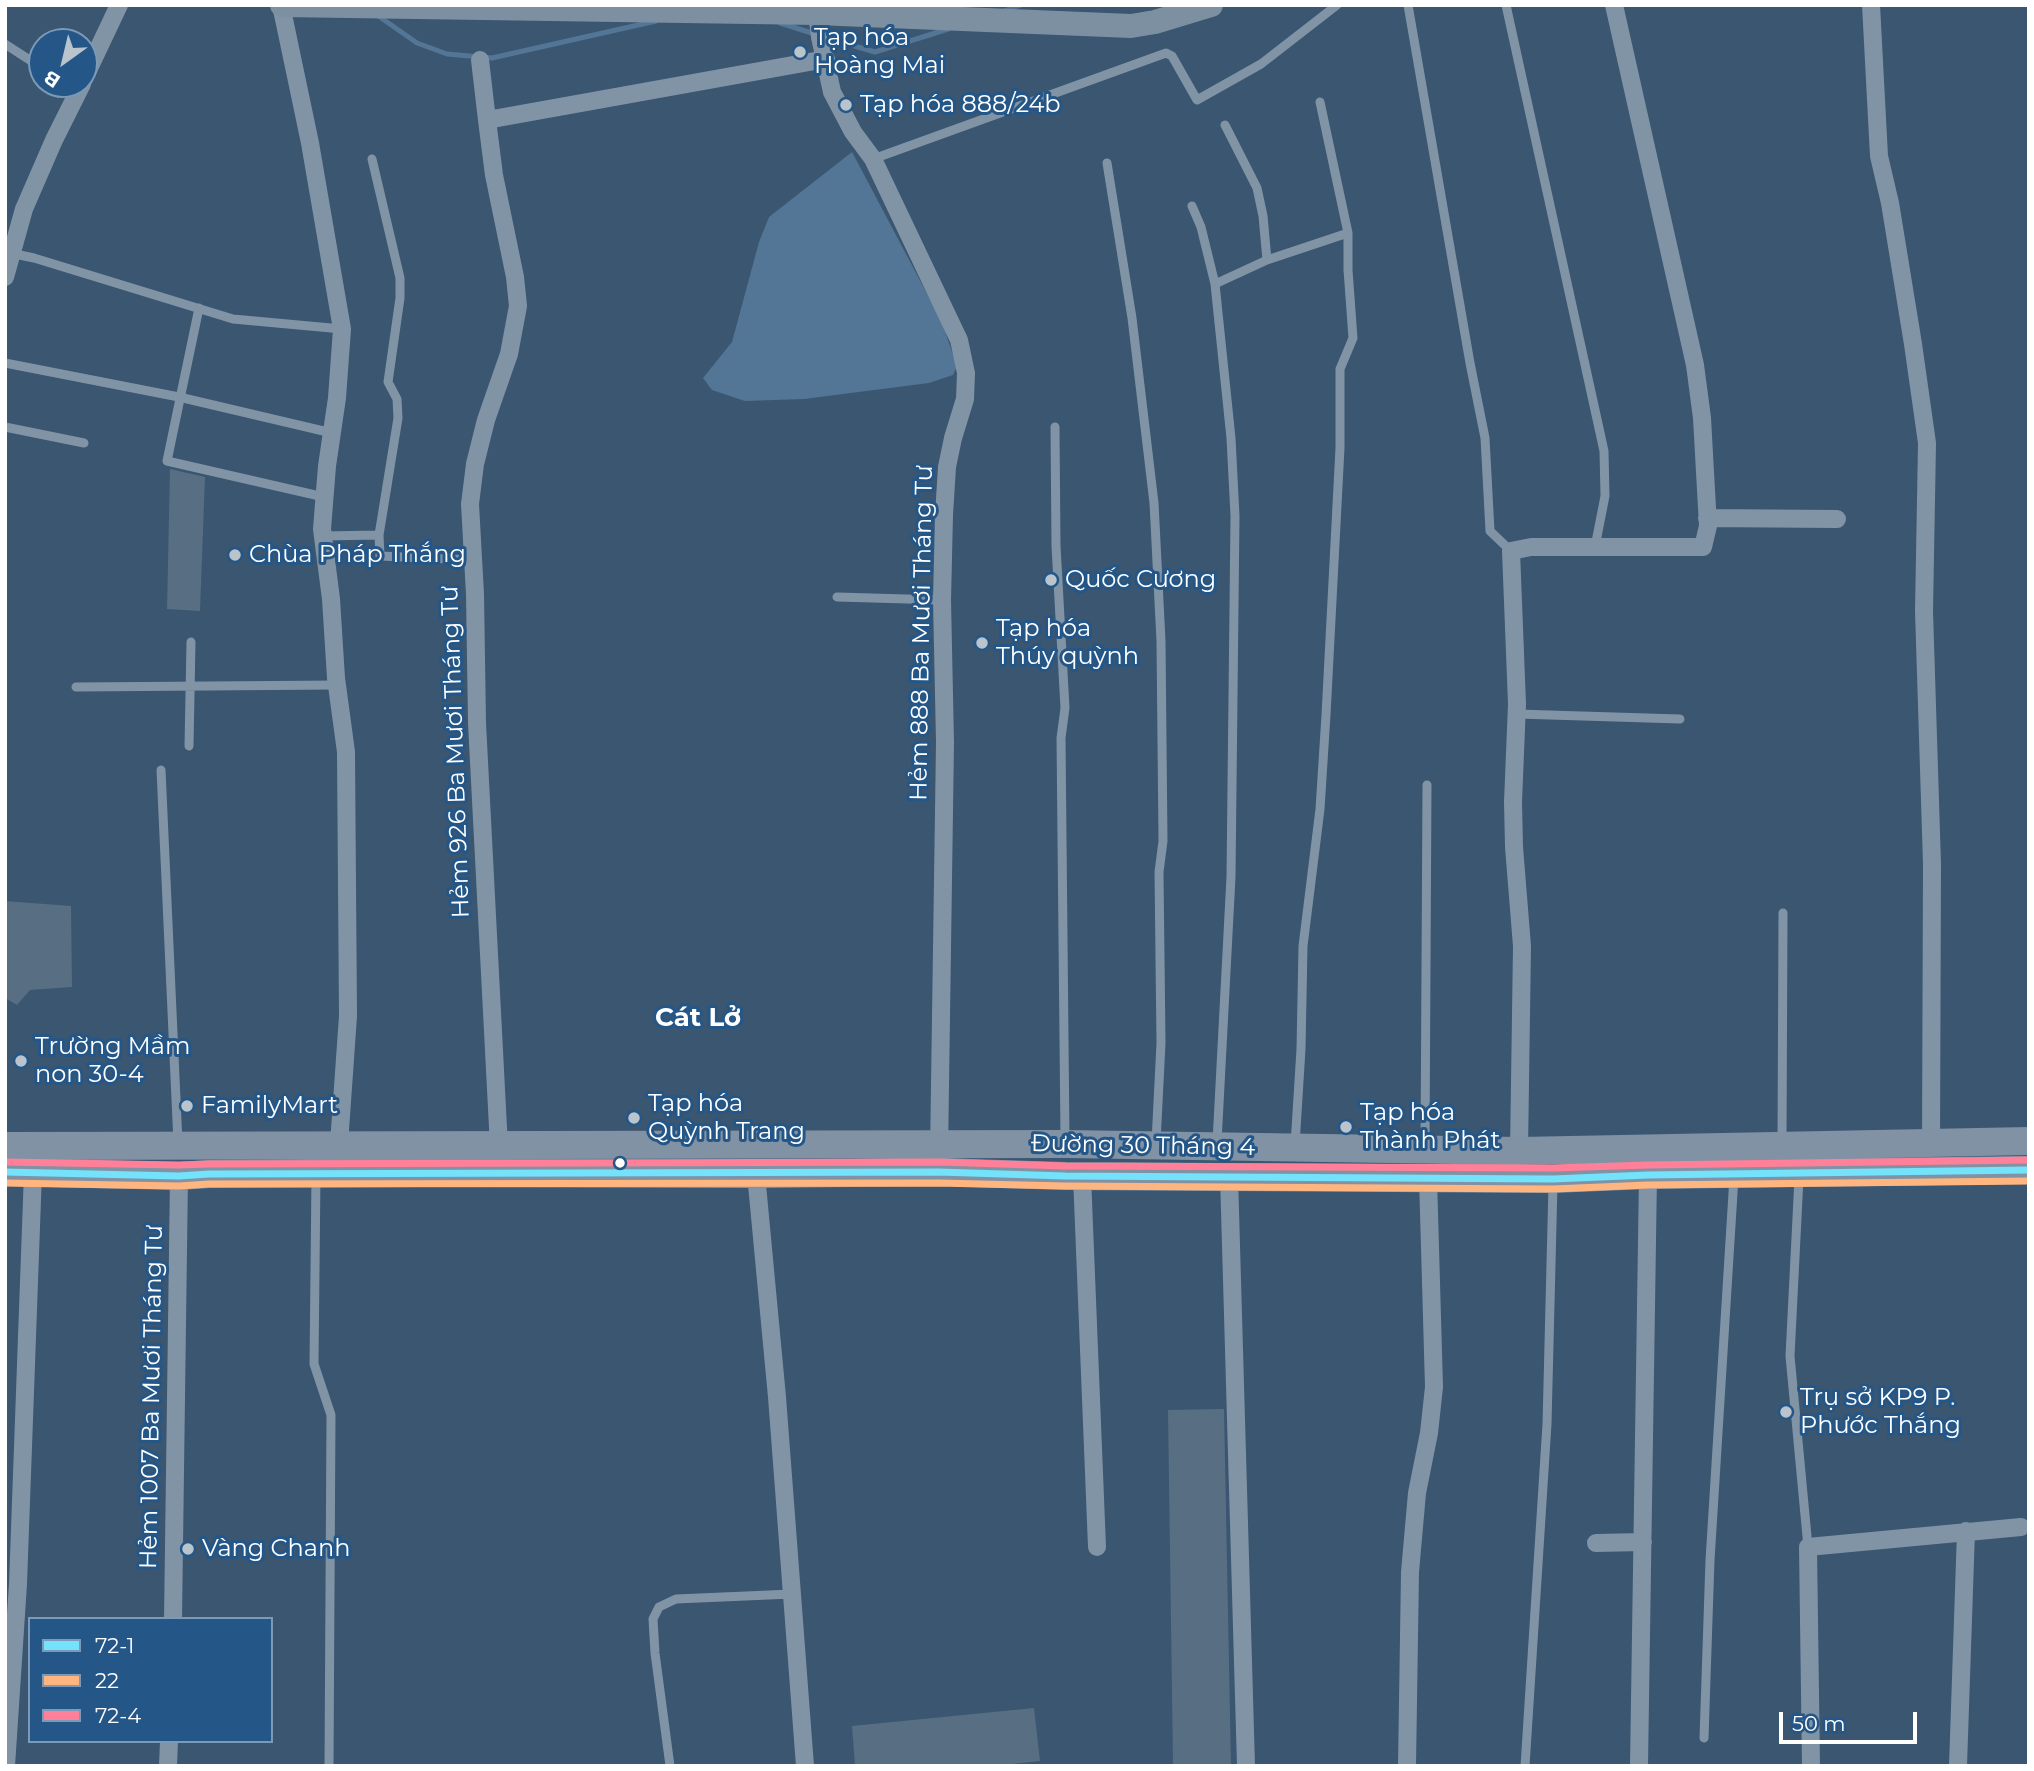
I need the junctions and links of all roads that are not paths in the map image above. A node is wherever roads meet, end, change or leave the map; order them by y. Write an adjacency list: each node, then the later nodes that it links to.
1 (119, 5): 11 (street)
2 (282, 5): 9 (street); 29 (street)
3 (1210, 5): 9 (street)
4 (1337, 5): 20 (lane)
5 (1408, 5): 42 (lane)
6 (1506, 5): 41 (lane)
7 (1614, 5): 37 (street)
8 (1871, 5): 57 (street)
9 (816, 9): 13 (street, Hẻm 888 Ba Mươi Tháng Tư)
10 (5, 44): 12 (lane)
11 (98, 46)
12 (28, 59)
13 (826, 59): 17 (street); 20 (street, Hẻm 888 Ba Mươi Tháng Tư)
14 (480, 60): 17 (street, Hẻm 926 Ba Mươi Tháng Tư)
15 (73, 98): 24 (street)
16 (1320, 102): 23 (lane)
17 (487, 120): 43 (street, Hẻm 926 Ba Mươi Tháng Tư)
18 (1225, 125): 25 (lane)
19 (372, 159): 39 (lane)
20 (873, 159): 45 (street, Hẻm 888 Ba Mươi Tháng Tư)
21 (1107, 163): 65 (lane)
22 (1192, 206): 27 (lane)
23 (1348, 233): 25 (lane); 67 (lane)
24 (8, 253): 26 (street); 28 (lane)
25 (1267, 260): 27 (lane)
26 (5, 277)
27 (1215, 284): 66 (lane)
28 (199, 308): 29 (lane); 31 (lane)
29 (342, 329): 34 (street)
30 (5, 363): 31 (lane)
31 (179, 397): 34 (lane); 36 (lane)
32 (5, 427): 35 (lane)
33 (1055, 427): 60 (lane)
34 (332, 433): 36 (street)
35 (84, 443)
36 (324, 496): 40 (street)
37 (1707, 518): 38 (street); 41 (street)
38 (1837, 519)
39 (379, 535): 40 (lane); 43 (lane)
40 (323, 536): 47 (street)
41 (1595, 547): 42 (street)
42 (1511, 551): 50 (street)
43 (472, 560): 64 (street, Hẻm 926 Ba Mươi Tháng Tư)
44 (837, 597): 45 (lane)
45 (942, 600): 70 (street, Hẻm 888 Ba Mươi Tháng Tư)
46 (191, 642): 48 (lane)
47 (337, 685): 48 (lane); 58 (street)
48 (190, 686): 49 (lane); 52 (lane)
49 (76, 687)
50 (1517, 715): 51 (lane); 69 (street)
51 (1680, 719)
52 (189, 746)
53 (161, 770): 63 (lane)
54 (1427, 785): 68 (lane)
55 (1783, 913): 62 (lane)
56 (2029, 1141): 57 (main road, Đường 30 Tháng 4)
57 (1931, 1143): 62 (main road, Đường 30 Tháng 4)
58 (339, 1144): 63 (main road, Đường 30 Tháng 4); 64 (main road, Đường 30 Tháng 4)
59 (754, 1144): 64 (main road, Đường 30 Tháng 4); 70 (main road, Đường 30 Tháng 4); 75 (main road)
60 (1065, 1144): 65 (main road, Đường 30 Tháng 4); 70 (main road, Đường 30 Tháng 4)
61 (5, 1146): 63 (main road, Đường 30 Tháng 4)
62 (1782, 1146): 69 (main road, Đường 30 Tháng 4)
63 (178, 1147): 78 (lane)
64 (499, 1147)
65 (1156, 1147): 66 (main road, Đường 30 Tháng 4)
66 (1217, 1147): 67 (main road, Đường 30 Tháng 4)
67 (1295, 1147): 68 (main road, Đường 30 Tháng 4)
68 (1425, 1149): 69 (main road, Đường 30 Tháng 4); 81 (main road)
69 (1519, 1151)
70 (939, 1158): 75 (main road, Đường 30 Tháng 4); 79 (main road, Đường 30 Tháng 4)
71 (2029, 1170): 74 (main road, Đường 30 Tháng 4)
72 (19, 1172): 78 (main road, Đường 30 Tháng 4); 93 (street)
73 (317, 1173): 75 (main road, Đường 30 Tháng 4); 78 (main road, Đường 30 Tháng 4); 95 (lane)
74 (1800, 1173): 76 (main road, Đường 30 Tháng 4); 88 (lane)
75 (756, 1174): 89 (street)
76 (1734, 1174): 77 (main road, Đường 30 Tháng 4); 91 (lane)
77 (1648, 1175): 82 (main road, Đường 30 Tháng 4); 85 (street)
78 (179, 1176): 90 (street, Hẻm 1007 Ba Mươi Tháng Tư)
79 (1082, 1176): 80 (main road, Đường 30 Tháng 4); 87 (street)
80 (1229, 1176): 81 (main road, Đường 30 Tháng 4); 98 (street)
81 (1428, 1178): 82 (main road, Đường 30 Tháng 4); 99 (street)
82 (1553, 1179): 100 (lane)
83 (2021, 1527): 84 (street)
84 (1966, 1531): 88 (street); 103 (street)
85 (1643, 1542): 86 (street); 101 (street)
86 (1596, 1543)
87 (1097, 1547)
88 (1808, 1547): 102 (street)
89 (792, 1594): 96 (lane); 97 (street)
90 (173, 1617)
91 (1704, 1738)
92 (169, 1743): 94 (street)
93 (6, 1766)
94 (168, 1766)
95 (330, 1766)
96 (670, 1766)
97 (805, 1766)
98 (1246, 1766)
99 (1407, 1766)
100 (1525, 1766)
101 (1639, 1766)
102 (1811, 1766)
103 (1958, 1766)

